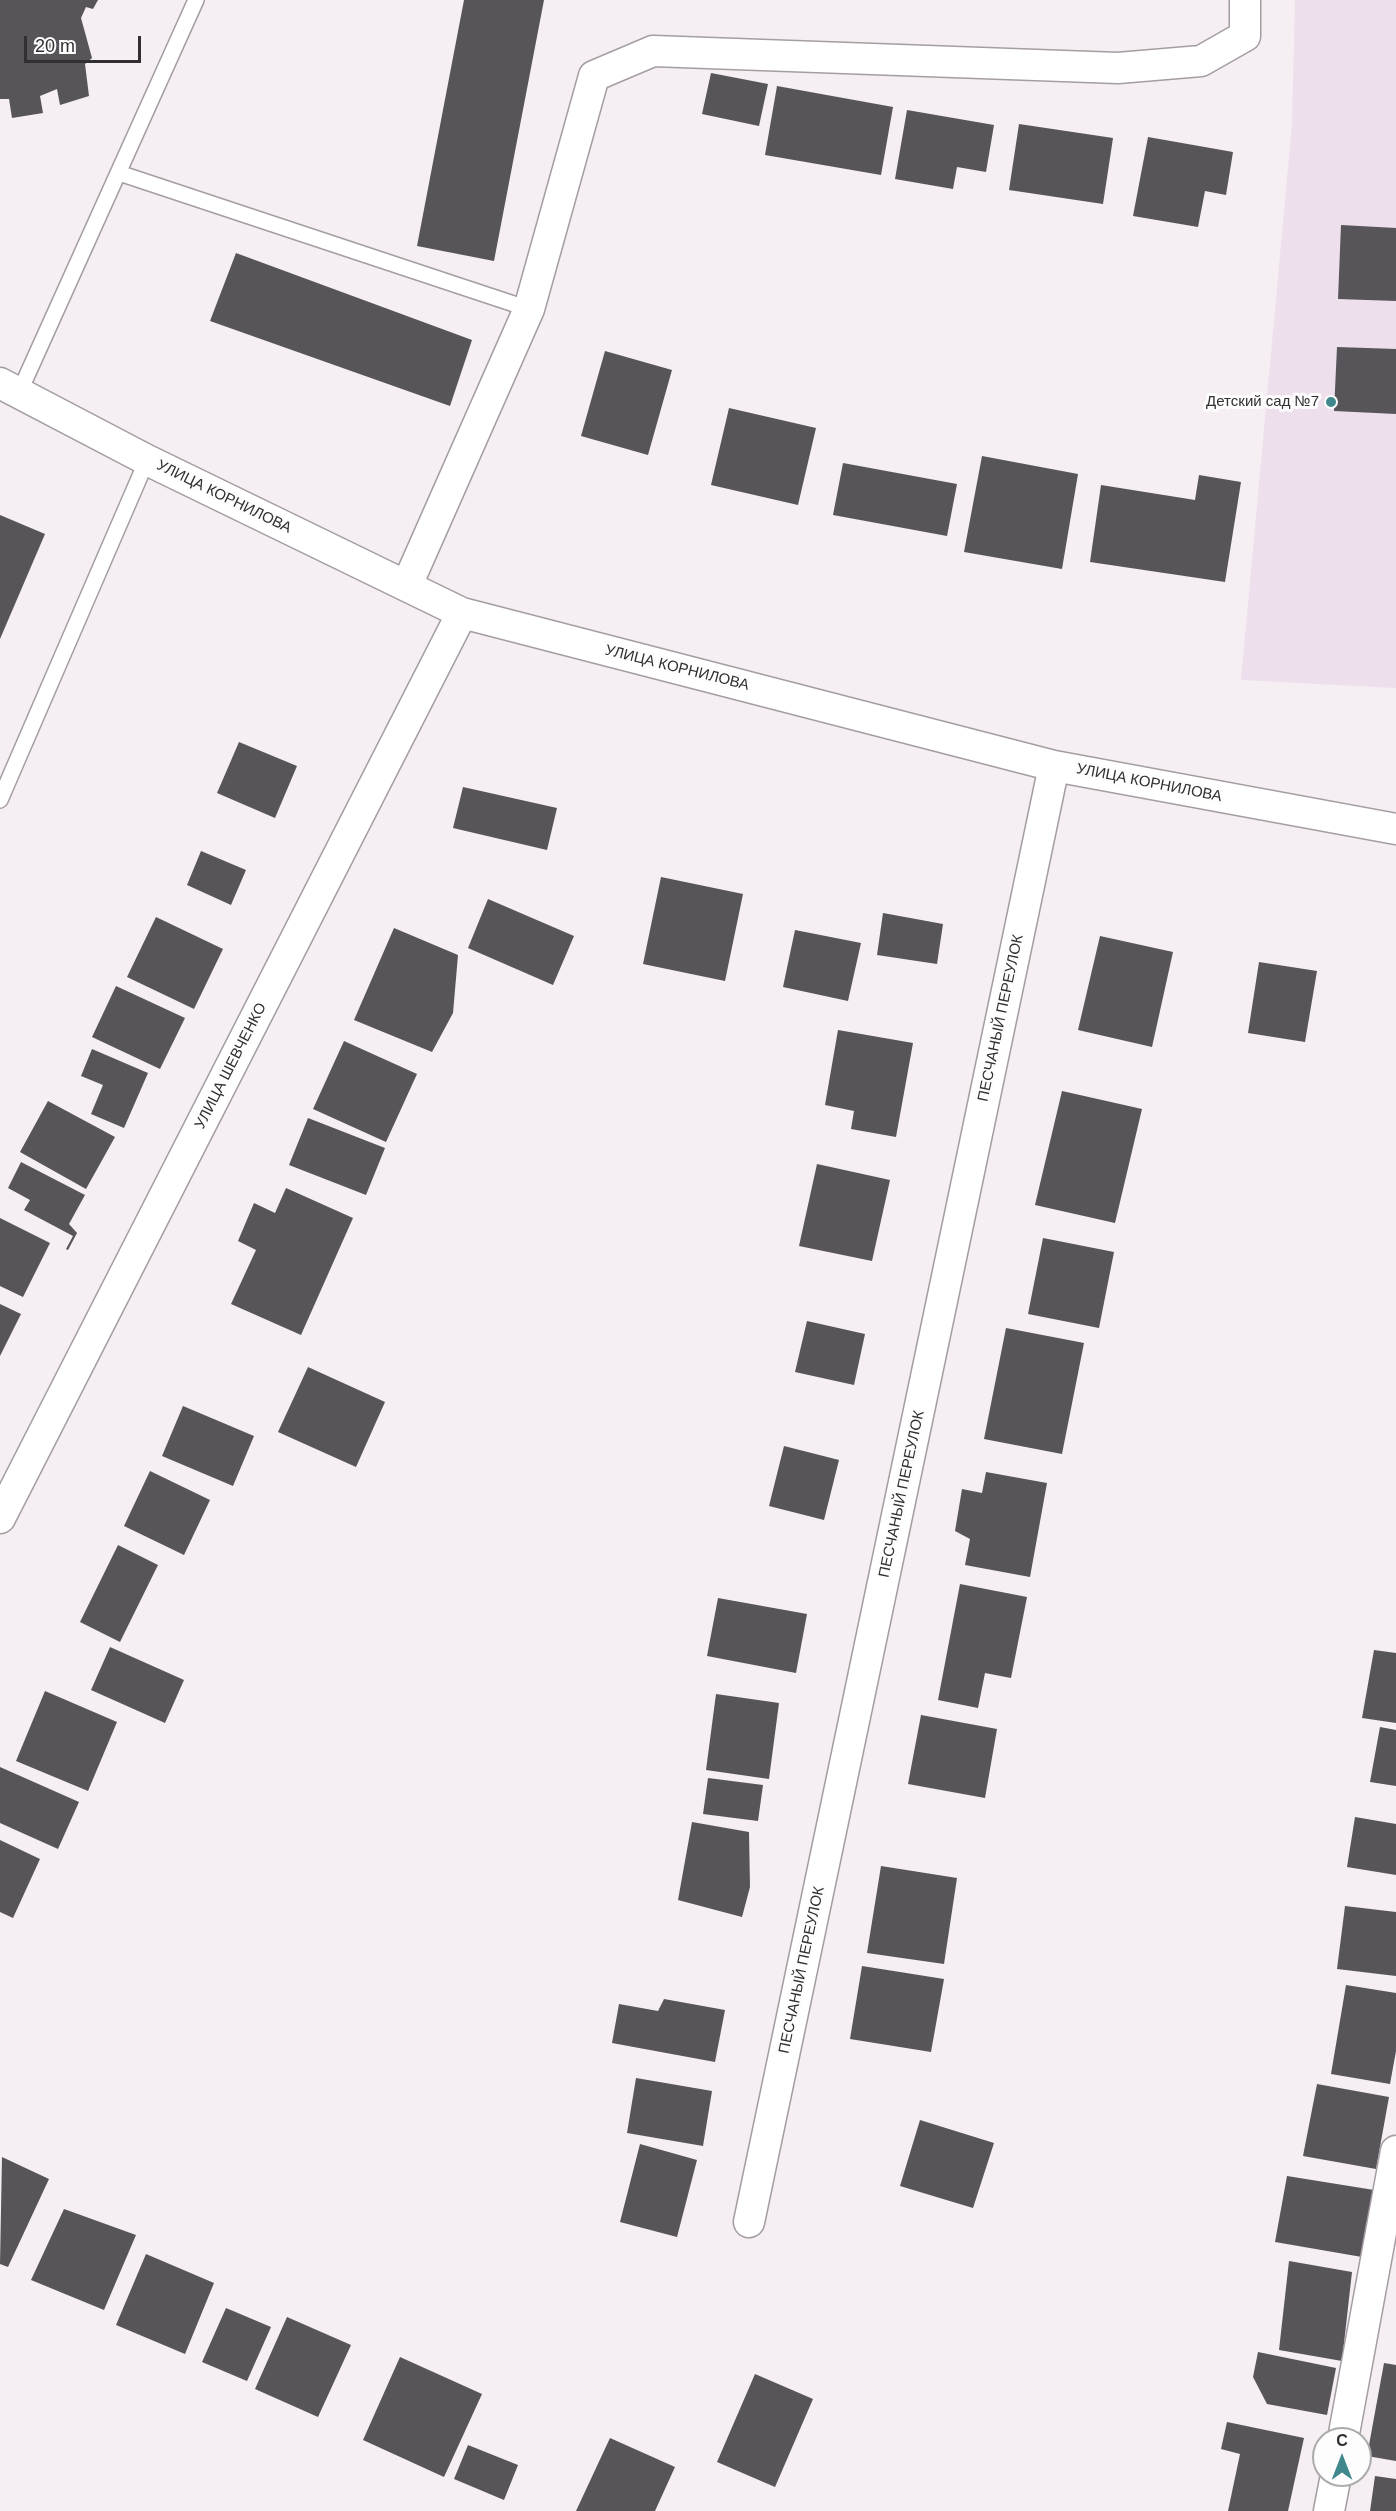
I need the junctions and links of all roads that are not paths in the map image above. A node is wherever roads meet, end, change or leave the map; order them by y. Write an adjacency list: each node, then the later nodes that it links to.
1 (196, 0): 3 (lane)
2 (1245, 0): 4 (street)
3 (119, 172): 4 (lane); 5 (lane)
4 (529, 309): 7 (street)
5 (10, 388): 6 (street, УЛИЦА КОРНИЛОВА)
6 (147, 460): 7 (street, УЛИЦА КОРНИЛОВА); 10 (lane)
7 (407, 585): 8 (street, УЛИЦА КОРНИЛОВА)
8 (462, 613): 9 (street, УЛИЦА КОРНИЛОВА); 12 (street, УЛИЦА ШЕВЧЕНКО)
9 (1054, 766): 11 (street, УЛИЦА КОРНИЛОВА); 14 (street, ПЕСЧАНЫЙ ПЕРЕУЛОК)
10 (0, 800)
11 (1396, 829)
12 (0, 1518)
13 (1396, 2151): 15 (street)
14 (749, 2222)
15 (1344, 2427)
16 (1334, 2487): 17 (street)
17 (1329, 2511)

